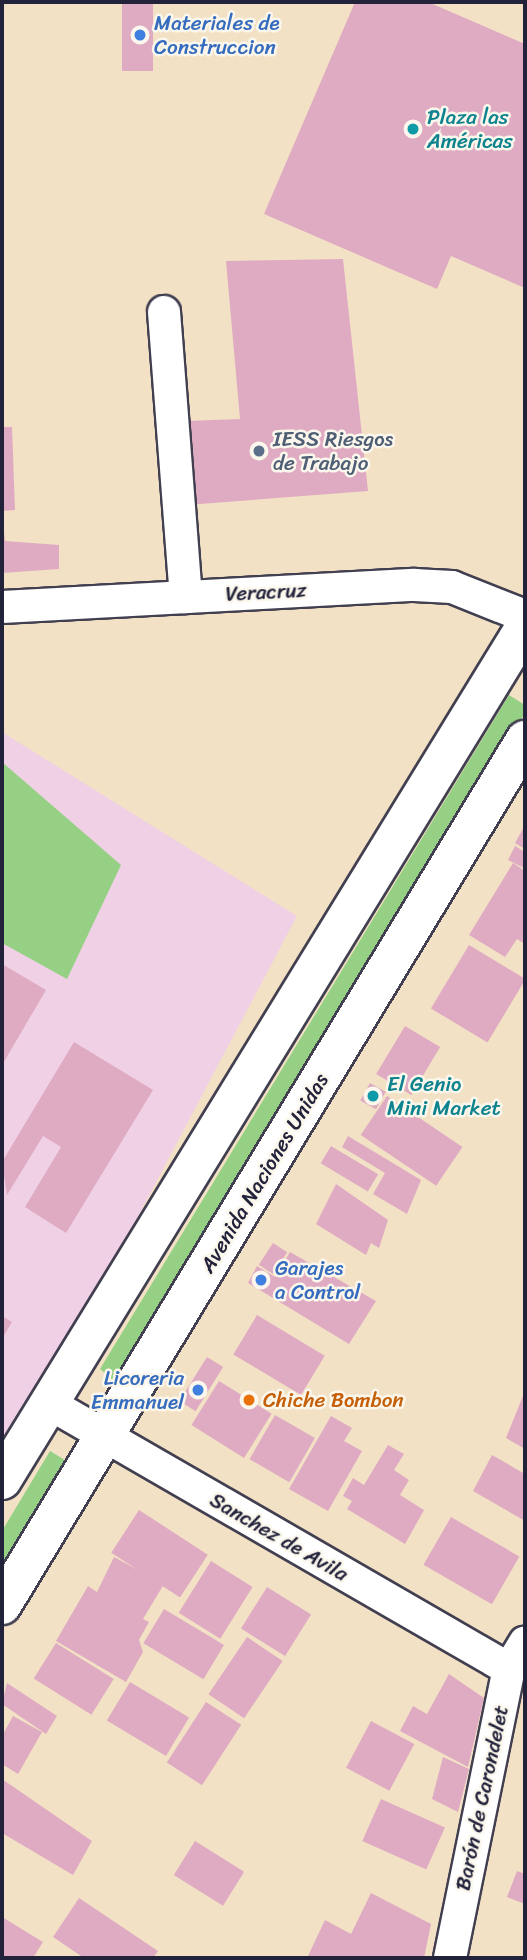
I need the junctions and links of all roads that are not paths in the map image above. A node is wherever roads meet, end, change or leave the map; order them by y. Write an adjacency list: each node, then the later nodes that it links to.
1 (164, 312): 2 (street)
2 (186, 597): 3 (street, Veracruz); 4 (street, Veracruz)
3 (2, 607)
4 (525, 616)
5 (525, 627): 7 (main road)
6 (525, 740): 8 (main road, Avenida Naciones Unidas)
7 (50, 1404): 8 (street, Sanchez de Avila); 9 (main road)
8 (105, 1436): 10 (main road, Avenida Naciones Unidas); 11 (street, Sanchez de Avila)
9 (2, 1480)
10 (2, 1605)
11 (517, 1655): 12 (street, Barón de Carondelet)
12 (450, 1958)

